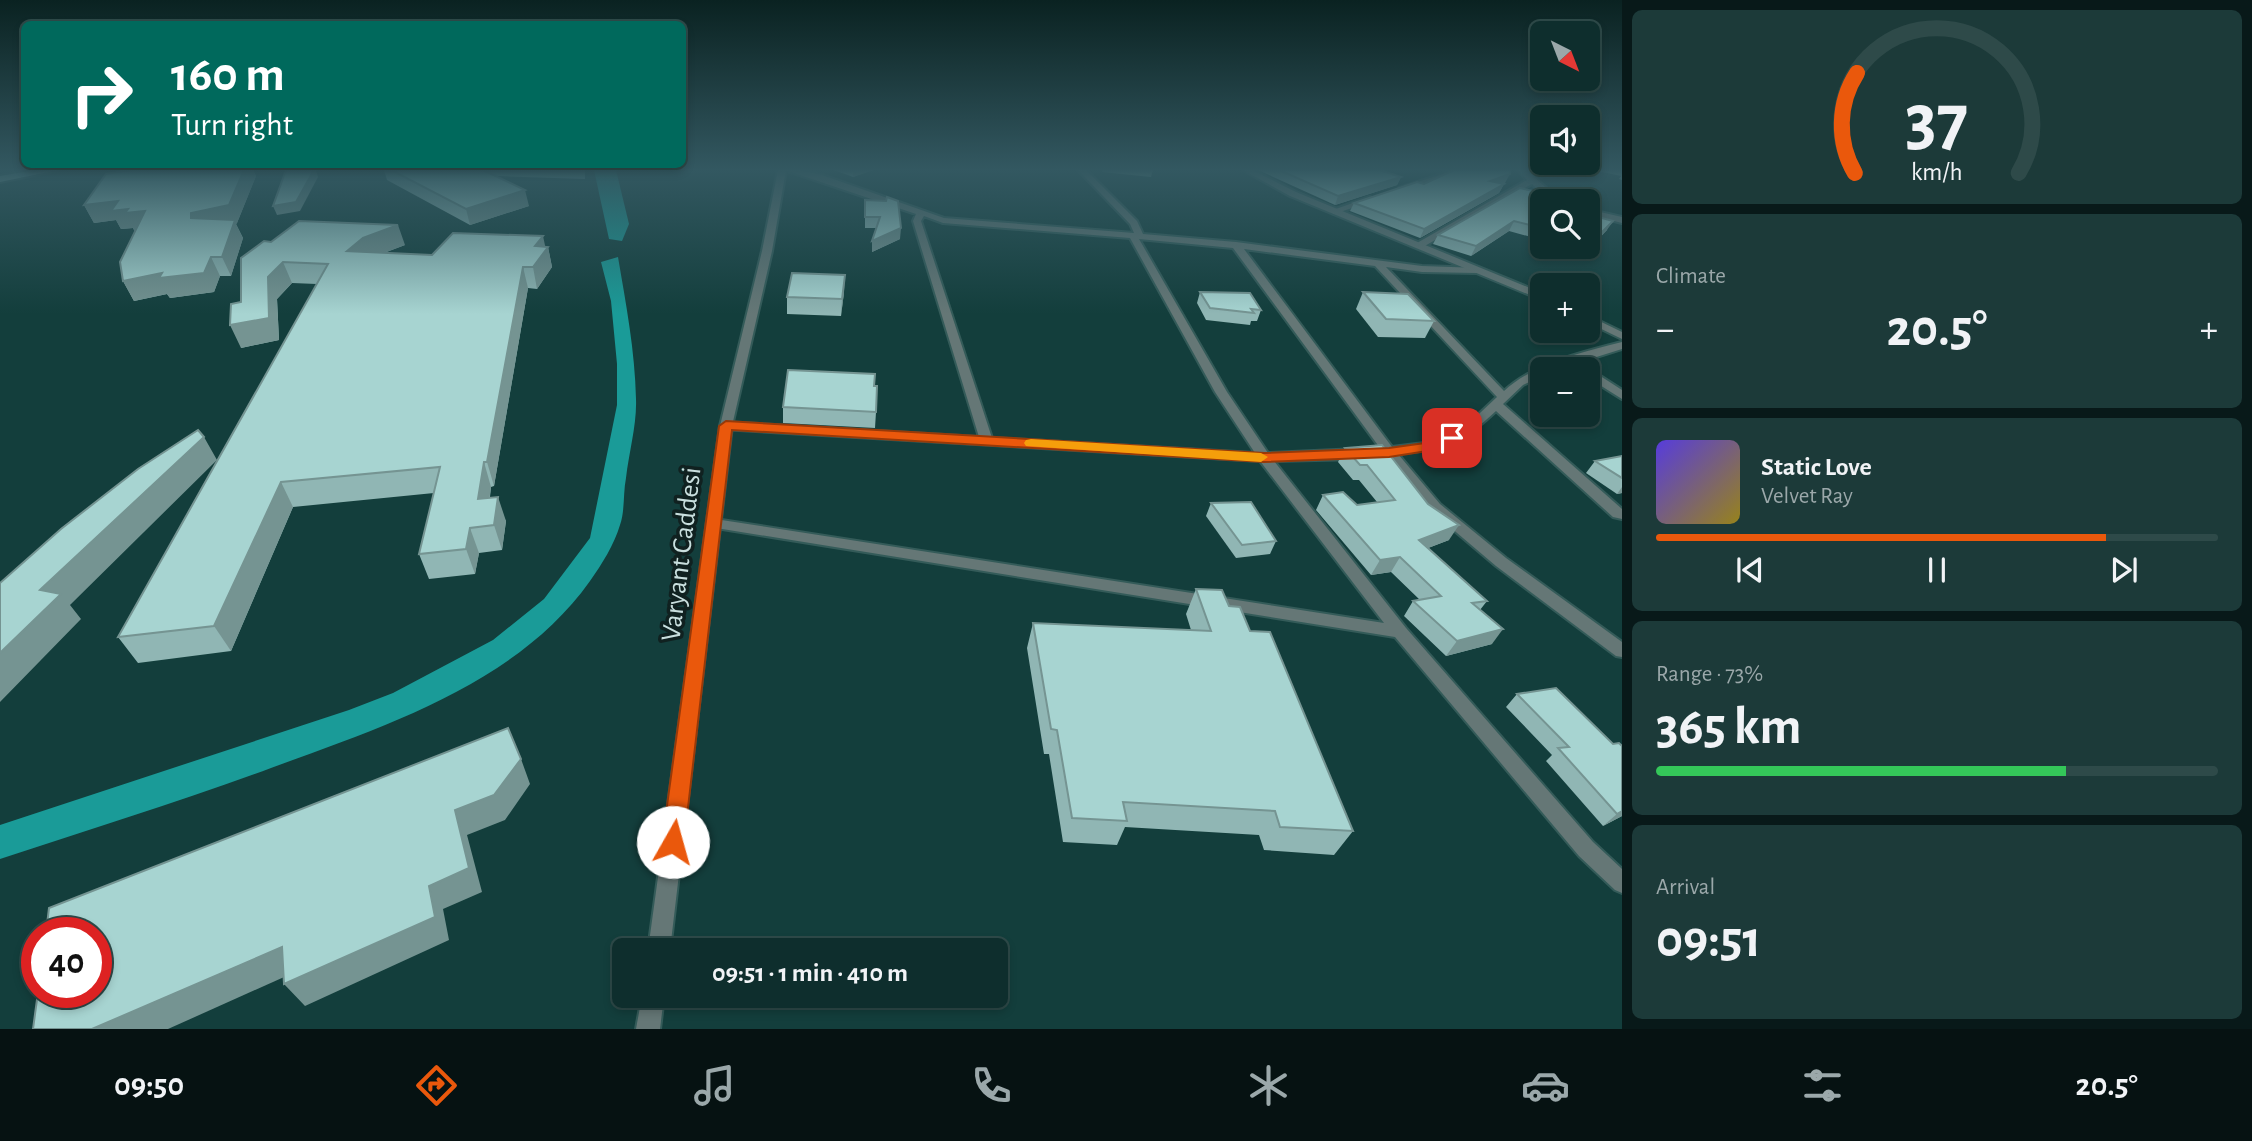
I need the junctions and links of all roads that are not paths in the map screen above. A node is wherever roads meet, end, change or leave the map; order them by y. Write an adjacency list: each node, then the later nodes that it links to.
1 (773, 218): 21 (street, Varyant Caddesi)
2 (918, 218): 22 (street)
3 (937, 218): 7 (street)
4 (1129, 218): 7 (street)
5 (1352, 218): 9 (street)
6 (1467, 218): 9 (street)
7 (1136, 236): 8 (street); 24 (street)
8 (1236, 245): 10 (street); 23 (street)
9 (1420, 245): 11 (street)
10 (1379, 265): 11 (street); 20 (street)
11 (1477, 270): 12 (street)
12 (1530, 292)
13 (1600, 325): 14 (street)
14 (1622, 336)
15 (1622, 345): 16 (street)
16 (1580, 357)
17 (1530, 378): 20 (street)
18 (1600, 381): 19 (street)
19 (1622, 395)
20 (1501, 401): 23 (street); 25 (street)
21 (726, 426): 22 (street); 26 (street, Varyant Caddesi)
22 (987, 441): 24 (street)
23 (1389, 452): 24 (street); 28 (street)
24 (1264, 457): 27 (street)
25 (1622, 514)
26 (715, 524): 27 (street); 30 (street, Varyant Caddesi)
27 (1400, 632): 29 (street)
28 (1622, 651)
29 (1622, 883)
30 (661, 938)
31 (651, 1008): 32 (street)
32 (648, 1029)

